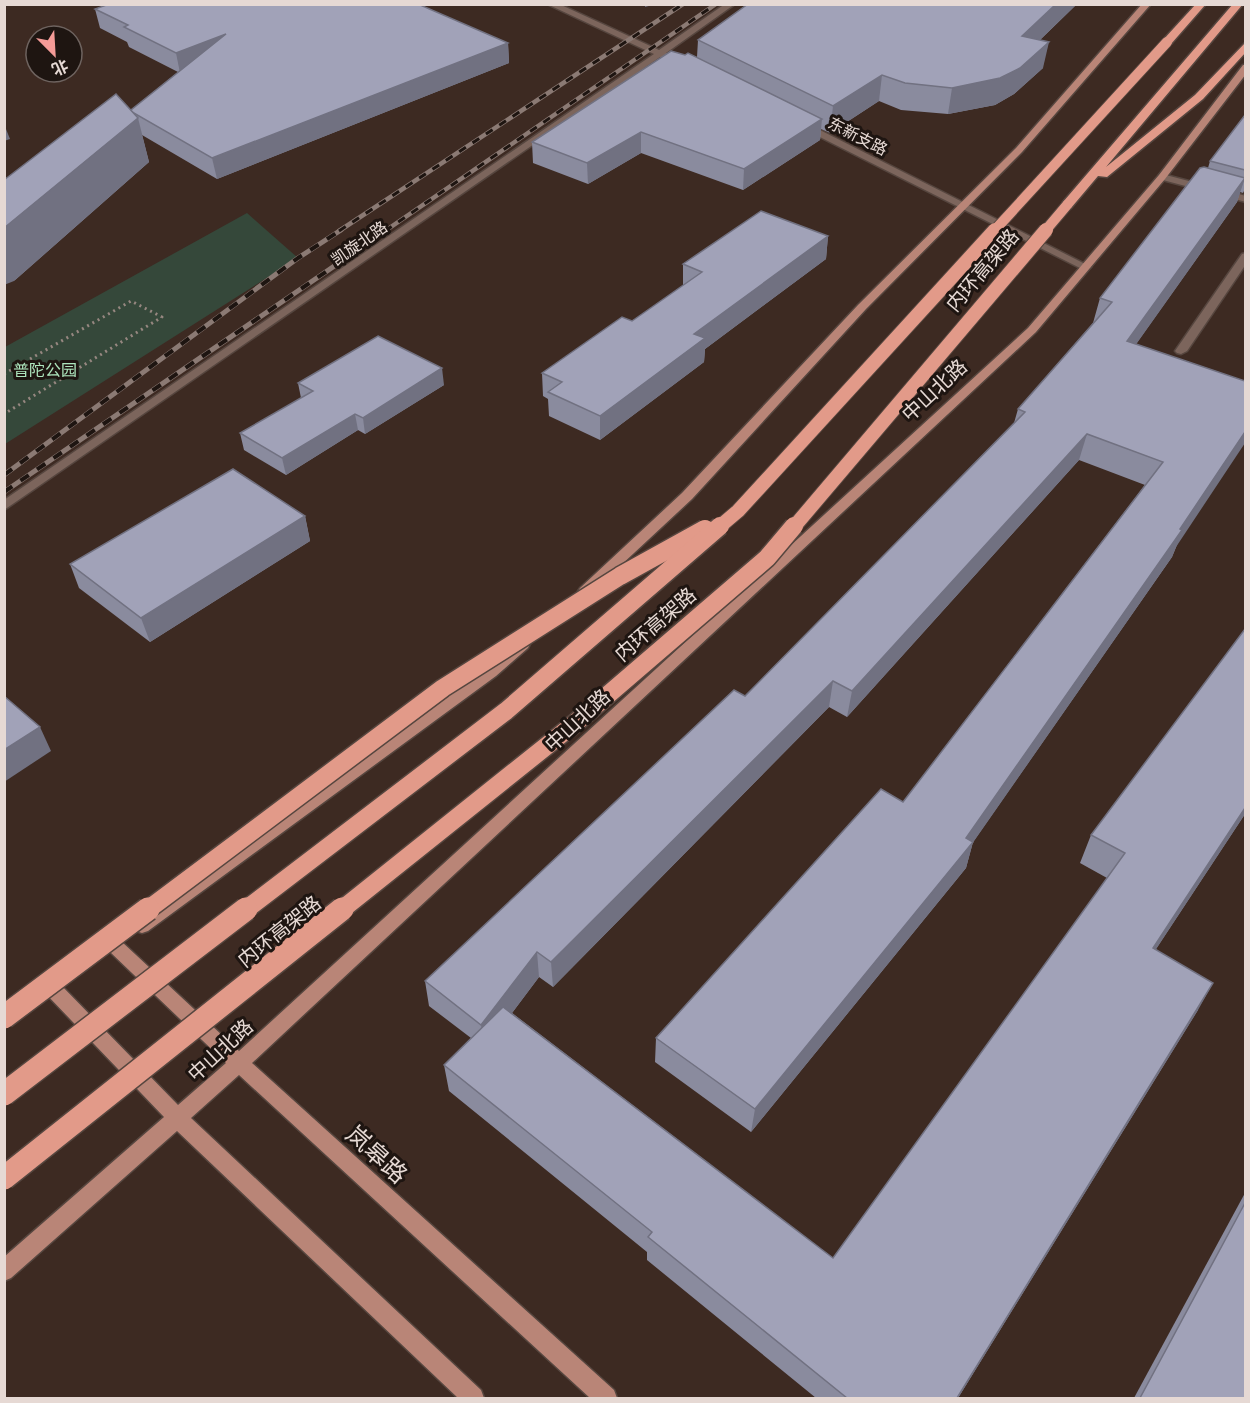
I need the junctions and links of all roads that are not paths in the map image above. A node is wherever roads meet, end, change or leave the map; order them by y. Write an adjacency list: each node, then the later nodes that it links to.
1 (551, 4): 9 (street)
2 (731, 4): 9 (street, 凯旋北路)
3 (1147, 4): 16 (main road)
4 (1188, 4): 7 (highway)
5 (1202, 4): 7 (highway, 内环高架路)
6 (1239, 4): 15 (highway, 内环高架路)
7 (1167, 42): 21 (highway, 内环高架路, bridge)
8 (1245, 45): 15 (highway)
9 (660, 53): 10 (street); 20 (street, 凯旋北路)
10 (671, 58)
11 (1245, 67): 13 (main road, 中山北路)
12 (796, 121): 16 (street, 东新支路)
13 (1162, 177): 14 (street); 18 (main road, 中山北路)
14 (1245, 199)
15 (1067, 205): 29 (highway, 内环高架路, bridge)
16 (965, 207): 18 (street, 东新支路); 22 (main road)
17 (1245, 256): 19 (street)
18 (1086, 267): 26 (main road, 中山北路)
19 (1181, 351)
20 (4, 506)
21 (738, 510): 24 (highway, bridge); 27 (highway, 内环高架路, bridge)
22 (115, 946): 23 (main road); 26 (main road, 岚皋路)
23 (53, 989): 25 (main road); 28 (main road)
24 (4, 1017)
25 (4, 1026)
26 (239, 1064): 28 (main road, 中山北路); 32 (main road, 岚皋路)
27 (4, 1094)
28 (178, 1119): 30 (main road, 中山北路); 31 (main road)
29 (4, 1178)
30 (4, 1270)
31 (473, 1398)
32 (606, 1398)

